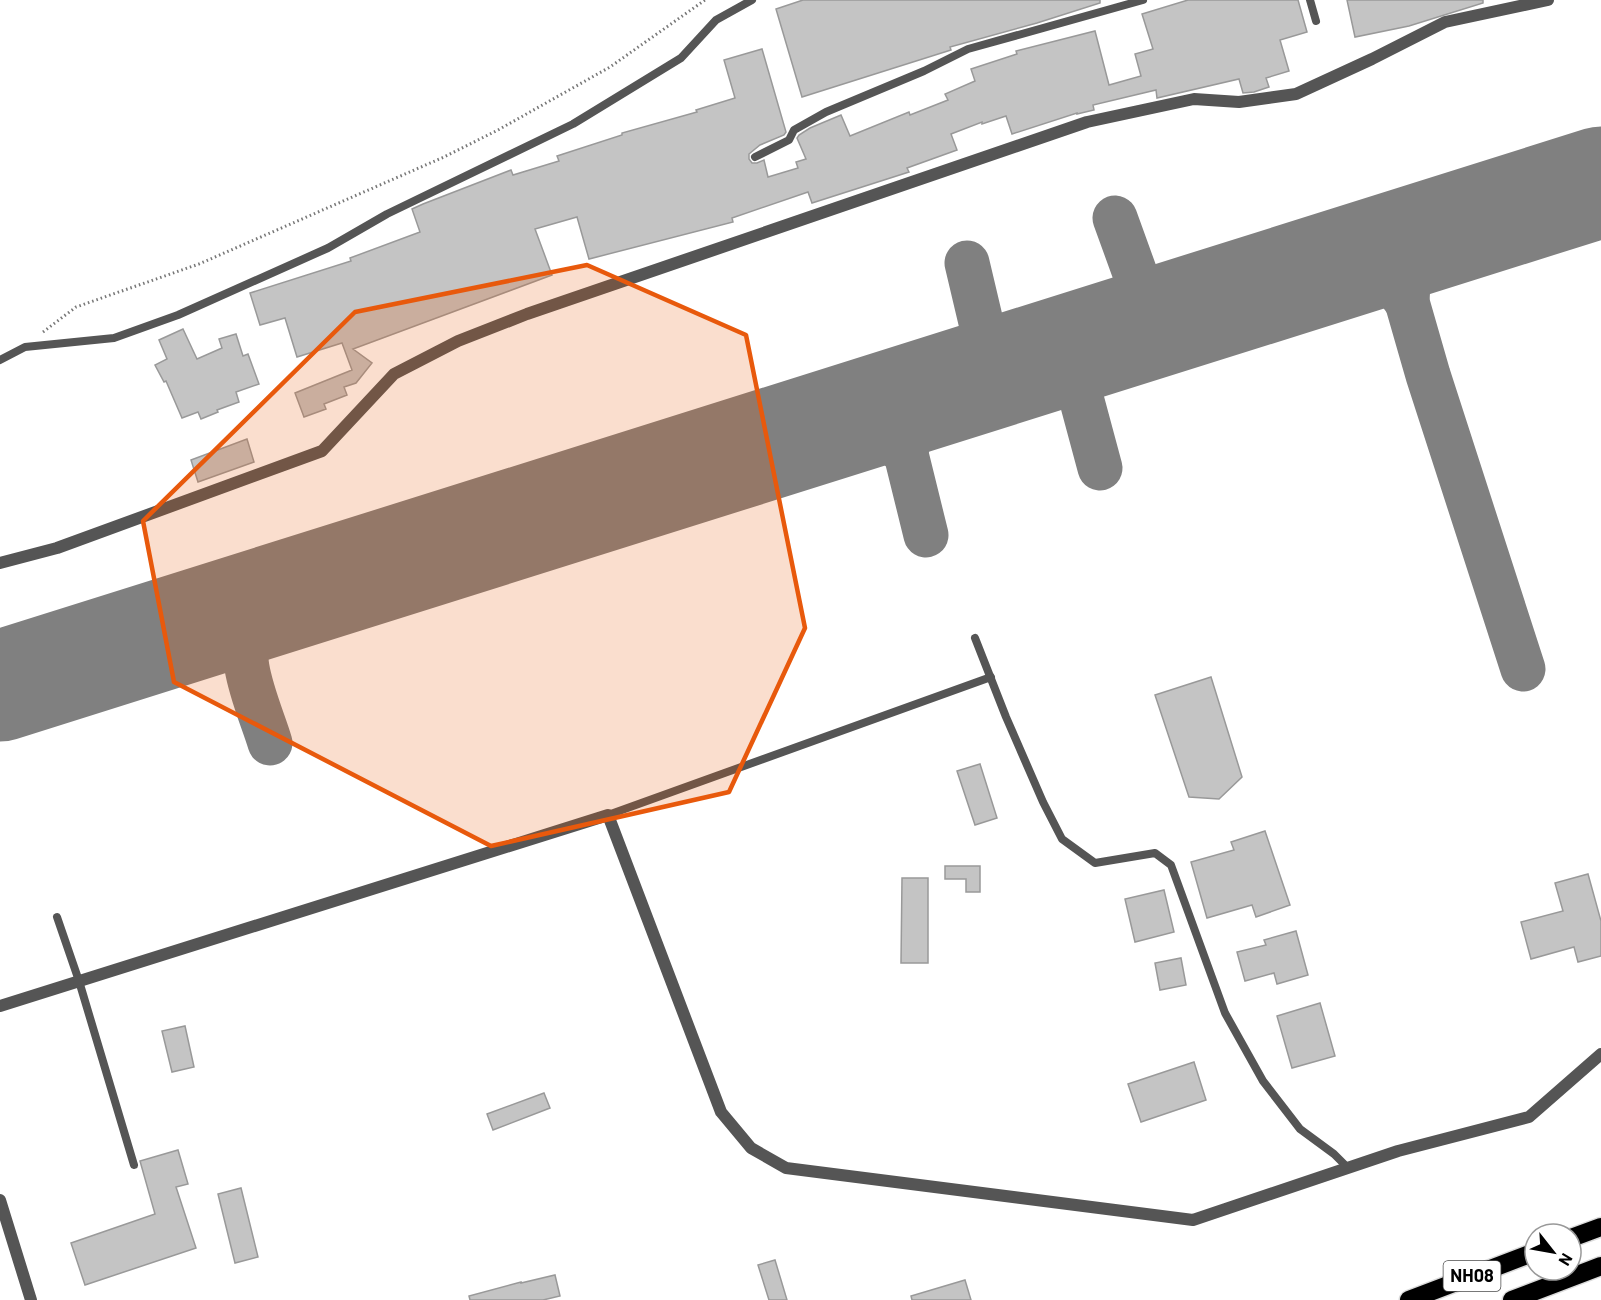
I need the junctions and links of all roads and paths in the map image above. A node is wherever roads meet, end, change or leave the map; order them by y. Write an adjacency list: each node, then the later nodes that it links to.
1 (705, 0): 8 (path)
2 (752, 0): 8 (lane)
3 (1143, 0): 7 (lane)
4 (1310, 0): 6 (lane)
5 (1548, 0): 10 (street)
6 (1316, 21)
7 (755, 157)
8 (25, 347): 9 (lane)
9 (0, 360)
10 (0, 563)
11 (975, 638): 12 (lane)
12 (991, 677): 13 (lane); 19 (lane)
13 (608, 815): 15 (street); 19 (street)
14 (57, 917): 15 (lane)
15 (79, 981): 16 (street); 18 (lane)
16 (0, 1006)
17 (1601, 1054): 19 (street)
18 (135, 1165)
19 (1348, 1168)
20 (0, 1200): 25 (street)
21 (1601, 1227): 22 (highway)
22 (1583, 1234)
23 (1523, 1257): 26 (highway, NH08)
24 (1601, 1266): 27 (highway, NH08)
25 (32, 1300)
26 (1409, 1300)
27 (1512, 1300)

